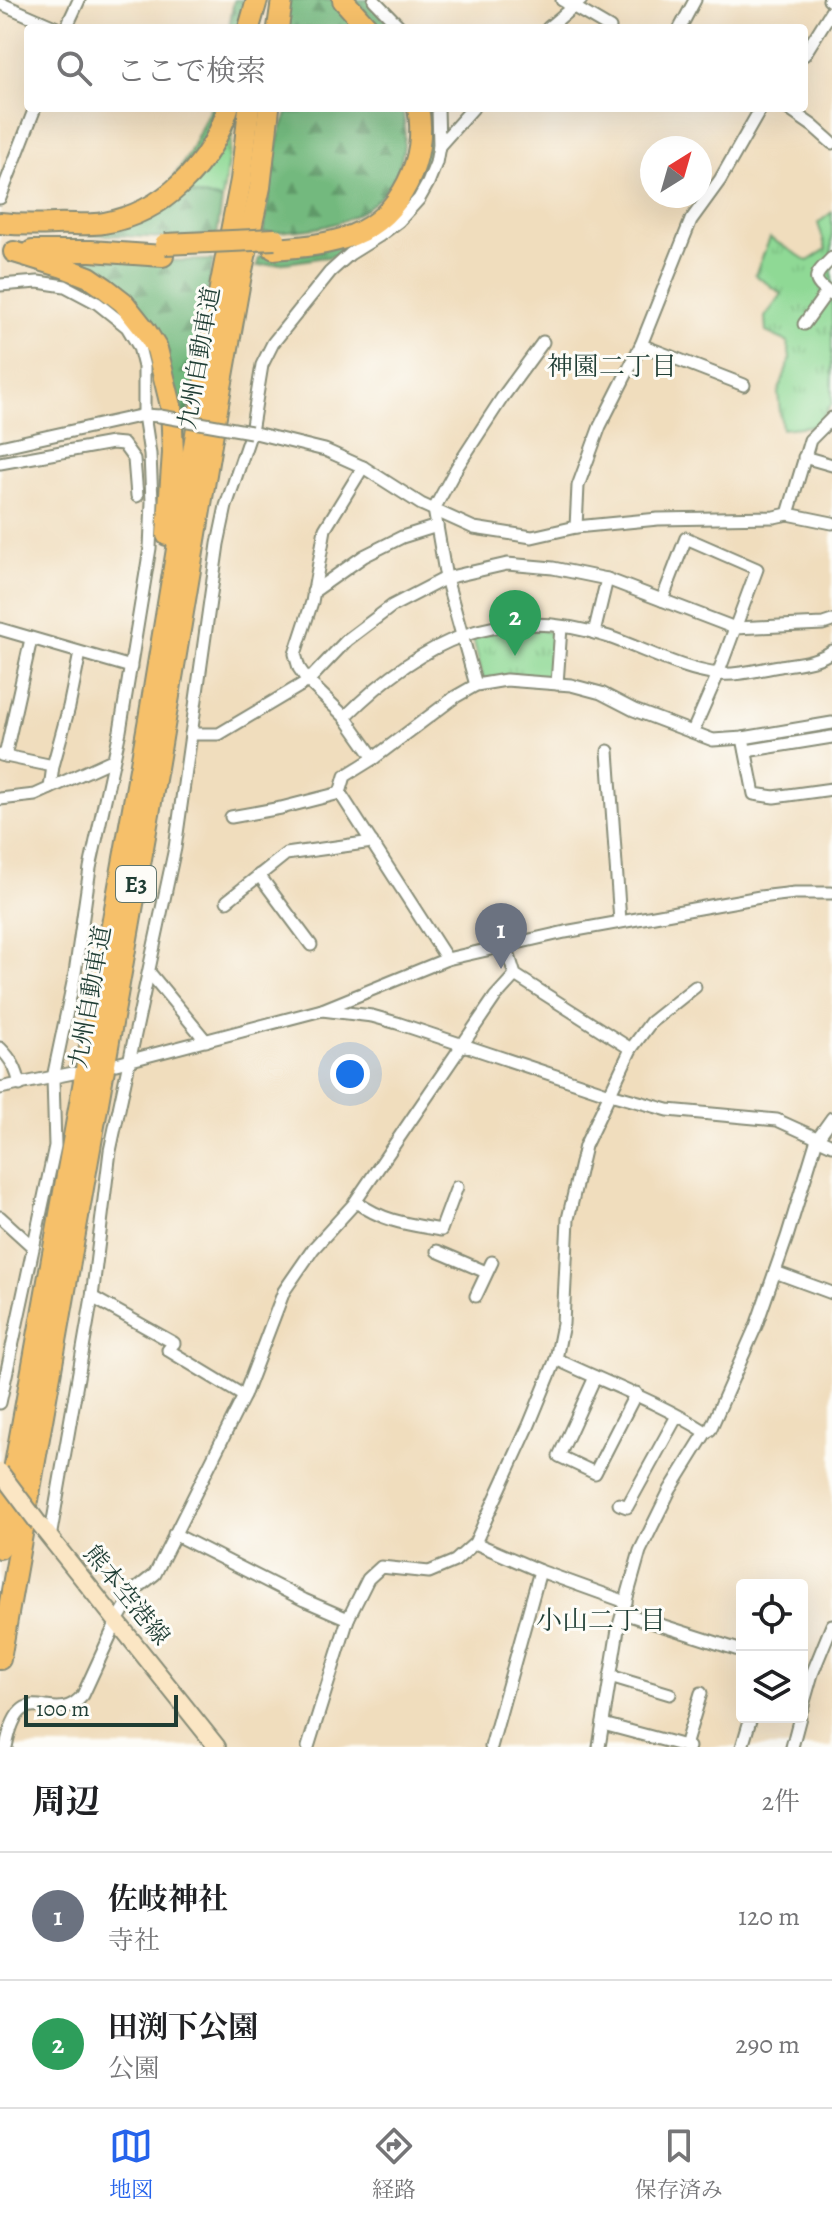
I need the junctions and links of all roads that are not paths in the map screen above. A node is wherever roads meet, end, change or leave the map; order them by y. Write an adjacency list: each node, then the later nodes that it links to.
1 (79, 0): 11 (street)
2 (260, 0): 12 (highway); 13 (highway)
3 (282, 0): 14 (highway)
4 (343, 0): 15 (highway)
5 (374, 0): 16 (street)
6 (695, 0): 19 (street)
7 (572, 2): 17 (street); 18 (street)
8 (2, 4): 10 (street)
9 (832, 10): 20 (street)
10 (48, 24)
11 (68, 24)
12 (251, 24)
13 (259, 24)
14 (279, 24)
15 (364, 24)
16 (397, 24)
17 (552, 24)
18 (604, 24)
19 (682, 24)
20 (808, 49)
21 (33, 112): 35 (street)
22 (226, 112): 37 (highway)
23 (249, 112): 82 (highway, 九州自動車道 / E3)
24 (269, 112): 34 (highway, 九州自動車道 / E3)
25 (281, 112): 34 (highway)
26 (407, 112): 38 (highway)
27 (419, 112): 38 (highway)
28 (438, 112): 33 (street)
29 (469, 112): 33 (street)
30 (759, 112): 46 (street)
31 (793, 112): 32 (street)
32 (832, 143)
33 (439, 146): 50 (street)
34 (260, 187): 151 (highway, 九州自動車道 / E3)
35 (0, 198)
36 (0, 223): 37 (highway)
37 (27, 226): 39 (highway)
38 (274, 244): 39 (highway)
39 (164, 250): 40 (highway)
40 (7, 251): 82 (highway)
41 (832, 258): 43 (street)
42 (0, 285): 48 (street)
43 (830, 293): 44 (street)
44 (804, 324)
45 (543, 342): 58 (street)
46 (641, 345): 47 (street); 62 (street)
47 (744, 385)
48 (144, 415): 50 (street, bridge); 51 (street); 76 (street)
49 (832, 418): 52 (street)
50 (251, 432): 55 (street); 85 (street)
51 (0, 447)
52 (804, 457): 54 (street); 59 (street)
53 (0, 464): 56 (street); 57 (street)
54 (832, 465)
55 (363, 467): 58 (street); 65 (street)
56 (0, 472)
57 (137, 496)
58 (434, 509): 61 (street); 62 (street)
59 (788, 514): 60 (street); 62 (street)
60 (832, 523)
61 (437, 526): 63 (street); 65 (street)
62 (576, 527)
63 (446, 578): 64 (street); 72 (street); 78 (street)
64 (607, 579): 66 (street); 71 (street)
65 (313, 592): 78 (street)
66 (662, 600): 69 (street); 69 (street)
67 (832, 621): 69 (street)
68 (561, 627): 71 (street); 72 (street); 79 (street)
69 (735, 628): 77 (street)
70 (0, 629): 73 (street)
71 (594, 633): 77 (street)
72 (462, 635): 80 (street); 81 (street)
73 (31, 639): 75 (street); 88 (street)
74 (832, 651): 77 (street)
75 (80, 653): 76 (street); 91 (street)
76 (131, 667): 90 (street)
77 (718, 674): 84 (street)
78 (308, 681): 81 (street); 85 (street)
79 (557, 684): 80 (street); 84 (street)
80 (476, 685): 89 (street)
81 (345, 717): 89 (street)
82 (149, 719): 144 (highway, 九州自動車道 / E3)
83 (831, 729): 86 (street)
84 (693, 731): 86 (street)
85 (191, 734): 105 (street)
86 (744, 745): 93 (street)
87 (608, 751): 101 (street)
88 (2, 756): 91 (street)
89 (374, 758): 94 (street)
90 (112, 760): 92 (street); 116 (street)
91 (53, 766): 92 (street)
92 (50, 788): 95 (street)
93 (832, 789)
94 (340, 793): 96 (street); 97 (street)
95 (0, 799)
96 (231, 817)
97 (372, 842): 98 (street); 104 (street)
98 (259, 875): 100 (street); 102 (street)
99 (832, 893): 101 (street)
100 (227, 901)
101 (620, 921): 103 (street)
102 (311, 945)
103 (506, 946): 104 (street); 106 (street)
104 (447, 959): 108 (street)
105 (149, 972): 109 (street); 113 (street)
106 (515, 975): 110 (street); 112 (street)
107 (695, 987): 112 (street)
108 (322, 1010): 109 (street); 110 (street)
109 (206, 1041): 113 (street)
110 (463, 1045): 119 (street); 124 (street)
111 (0, 1048): 117 (street)
112 (631, 1049): 119 (street)
113 (131, 1061): 114 (street); 131 (street)
114 (116, 1064)
115 (73, 1073): 116 (street)
116 (53, 1078): 117 (street); 126 (street)
117 (20, 1085): 118 (street)
118 (0, 1088)
119 (610, 1094): 121 (street); 132 (street)
120 (832, 1118): 121 (street)
121 (817, 1139): 122 (street); 128 (street)
122 (832, 1145)
123 (457, 1187): 124 (street)
124 (356, 1202): 135 (street)
125 (0, 1217): 126 (street)
126 (33, 1247): 136 (street)
127 (437, 1251): 130 (street)
128 (775, 1272): 129 (street); 138 (street)
129 (832, 1293)
130 (476, 1296)
131 (92, 1297): 135 (street); 142 (street)
132 (556, 1359): 133 (street); 143 (street)
133 (595, 1377): 134 (street); 134 (street)
134 (636, 1393): 137 (street)
135 (244, 1396): 141 (street)
136 (0, 1403)
137 (677, 1416): 138 (street); 140 (street)
138 (706, 1432): 146 (street)
139 (0, 1472): 142 (main road, 熊本空港線, bridge)
140 (627, 1507)
141 (174, 1534): 147 (street); 148 (street)
142 (50, 1538): 148 (main road, 熊本空港線)
143 (475, 1543): 145 (street); 147 (street)
144 (0, 1548)
145 (540, 1571): 146 (street); 164 (street)
146 (624, 1607): 150 (street); 153 (street)
147 (348, 1619): 163 (street)
148 (117, 1621): 161 (street); 162 (main road, 熊本空港線)
149 (832, 1625): 152 (street)
150 (736, 1649)
151 (0, 1659)
152 (808, 1670)
153 (610, 1676): 155 (street); 158 (street)
154 (701, 1693): 160 (street)
155 (670, 1694)
156 (749, 1723): 166 (street)
157 (798, 1723): 167 (street)
158 (603, 1724): 159 (street); 165 (street)
159 (661, 1743): 160 (street)
160 (687, 1746)
161 (6, 1747)
162 (217, 1747)
163 (308, 1747)
164 (491, 1747)
165 (599, 1747)
166 (742, 1747)
167 (792, 1747)

